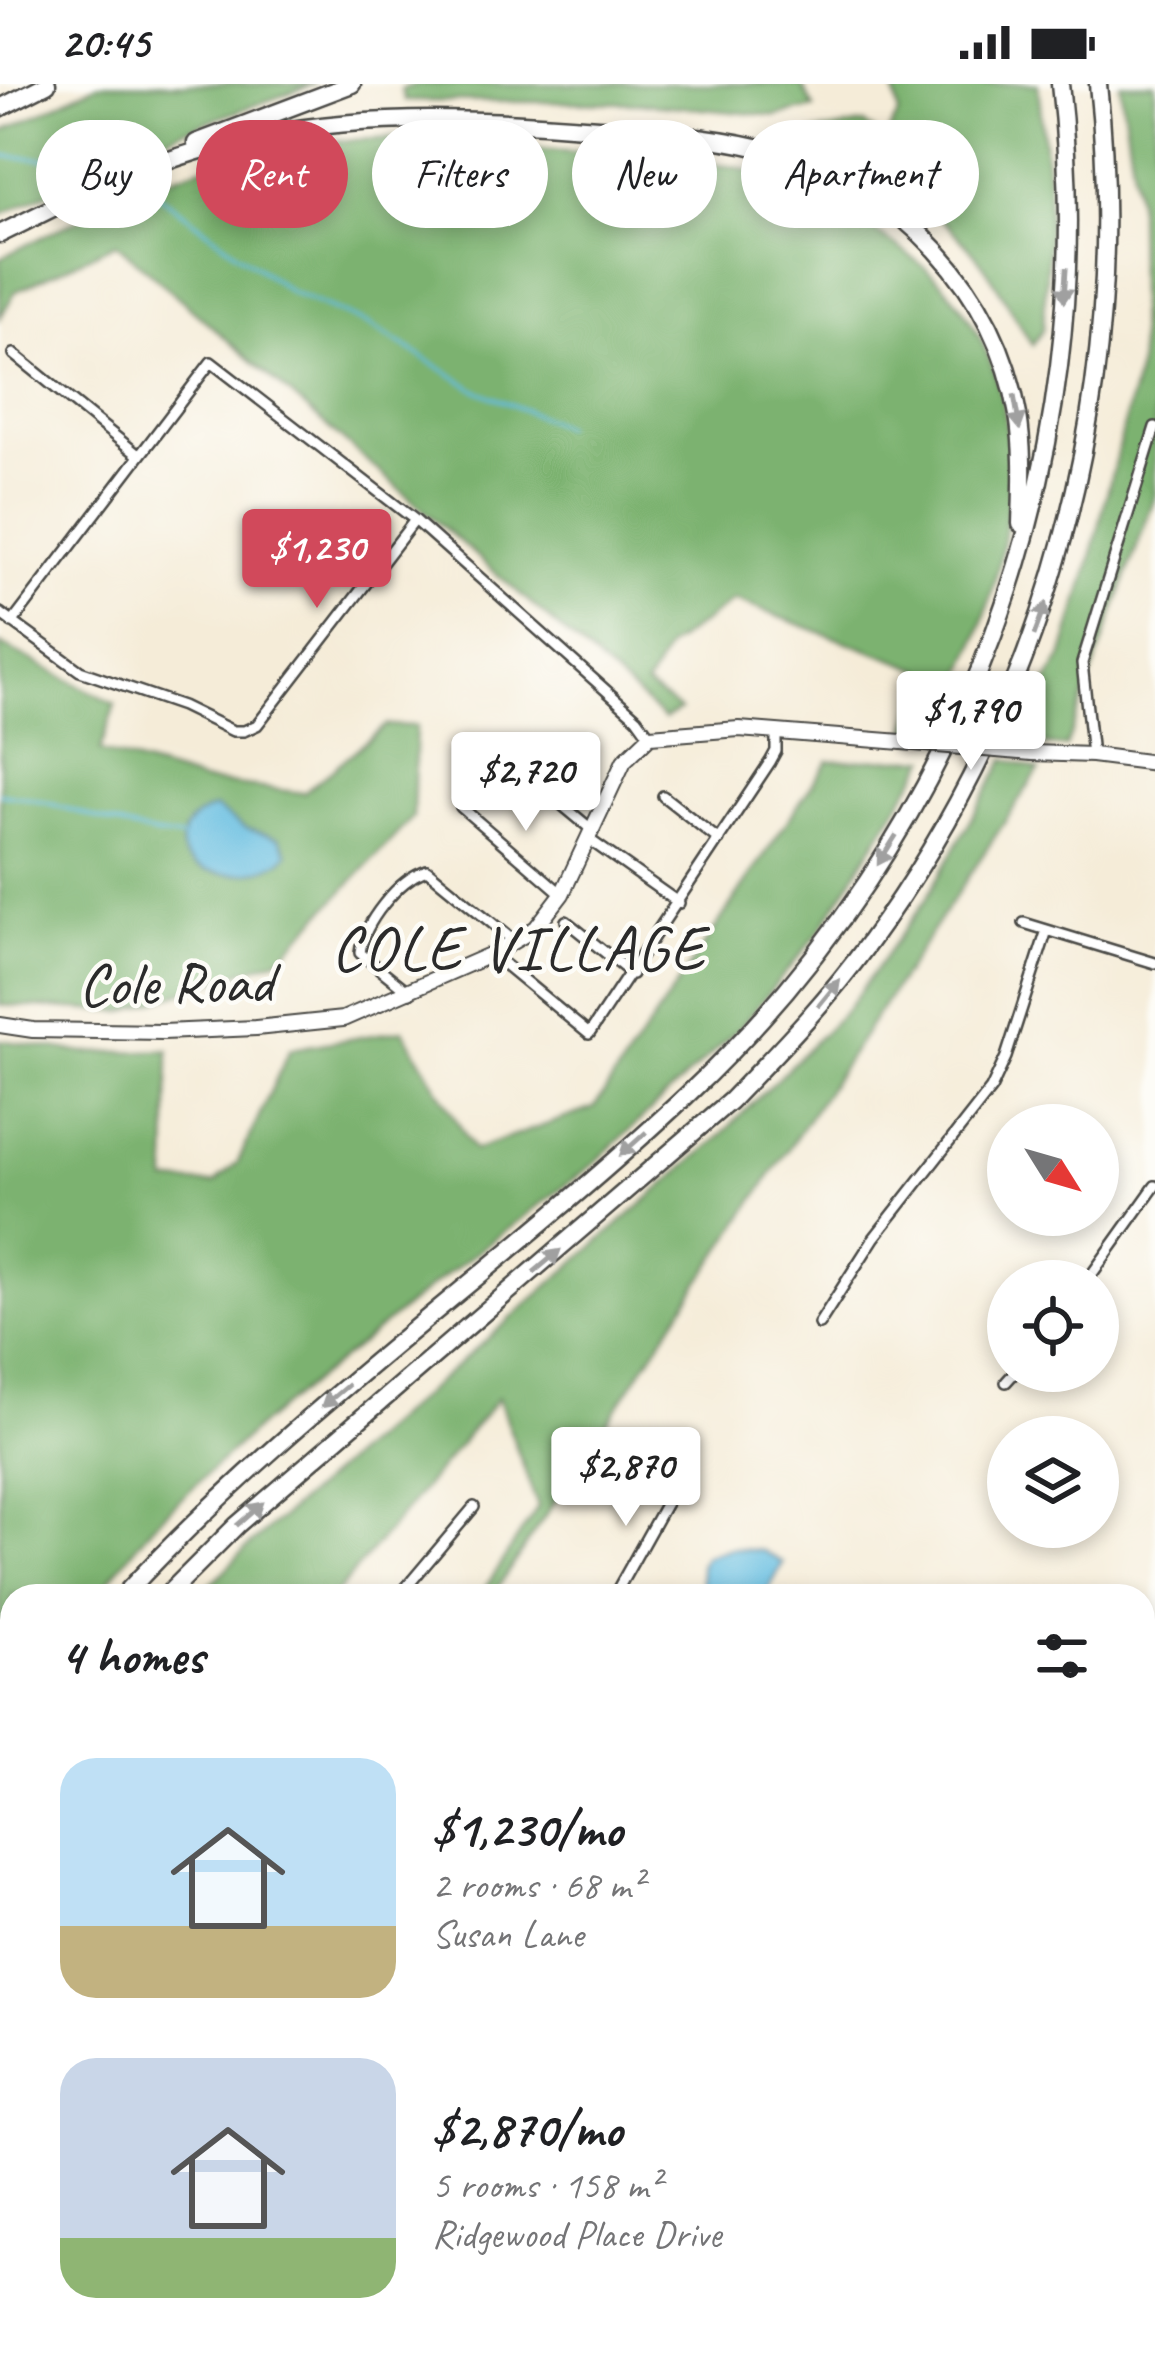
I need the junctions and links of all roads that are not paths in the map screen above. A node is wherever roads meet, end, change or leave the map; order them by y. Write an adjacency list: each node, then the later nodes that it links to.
1 (47, 84): 5 (highway)
2 (352, 84): 6 (highway)
3 (1060, 84): 14 (highway, one-way to 14)
4 (1098, 84): 43 (highway, one-way to 4)
5 (0, 108)
6 (172, 153)
7 (172, 161): 14 (highway, one-way to 14)
8 (36, 216): 9 (highway)
9 (0, 234)
10 (14, 354): 12 (street)
11 (1155, 427): 19 (street)
12 (137, 454): 13 (street); 16 (street)
13 (415, 520): 16 (street); 18 (street)
14 (1020, 560): 42 (highway, one-way to 42)
15 (0, 613): 16 (street)
16 (12, 623)
17 (776, 732): 18 (street); 19 (street, bridge); 25 (street)
18 (650, 736): 24 (street, Cole Road)
19 (1092, 755): 21 (street)
20 (481, 761): 24 (street)
21 (1155, 763)
22 (663, 796): 25 (street)
23 (461, 807): 26 (street)
24 (589, 836): 26 (street, Cole Road); 27 (street)
25 (719, 840): 27 (street)
26 (562, 894): 31 (street, Cole Road)
27 (680, 903): 34 (street)
28 (566, 921): 34 (street)
29 (1024, 923): 30 (street)
30 (1047, 929): 33 (street); 39 (street)
31 (514, 941): 32 (street, Cole Road); 35 (street)
32 (492, 954): 34 (street); 35 (street, Cole Road)
33 (1155, 963)
34 (632, 974)
35 (406, 990): 36 (street, Cole Road)
36 (0, 1025)
37 (1155, 1186): 38 (street)
38 (1102, 1260)
39 (819, 1324)
40 (676, 1485): 45 (street)
41 (474, 1507): 44 (street)
42 (135, 1584)
43 (178, 1584)
44 (409, 1584)
45 (621, 1584)

